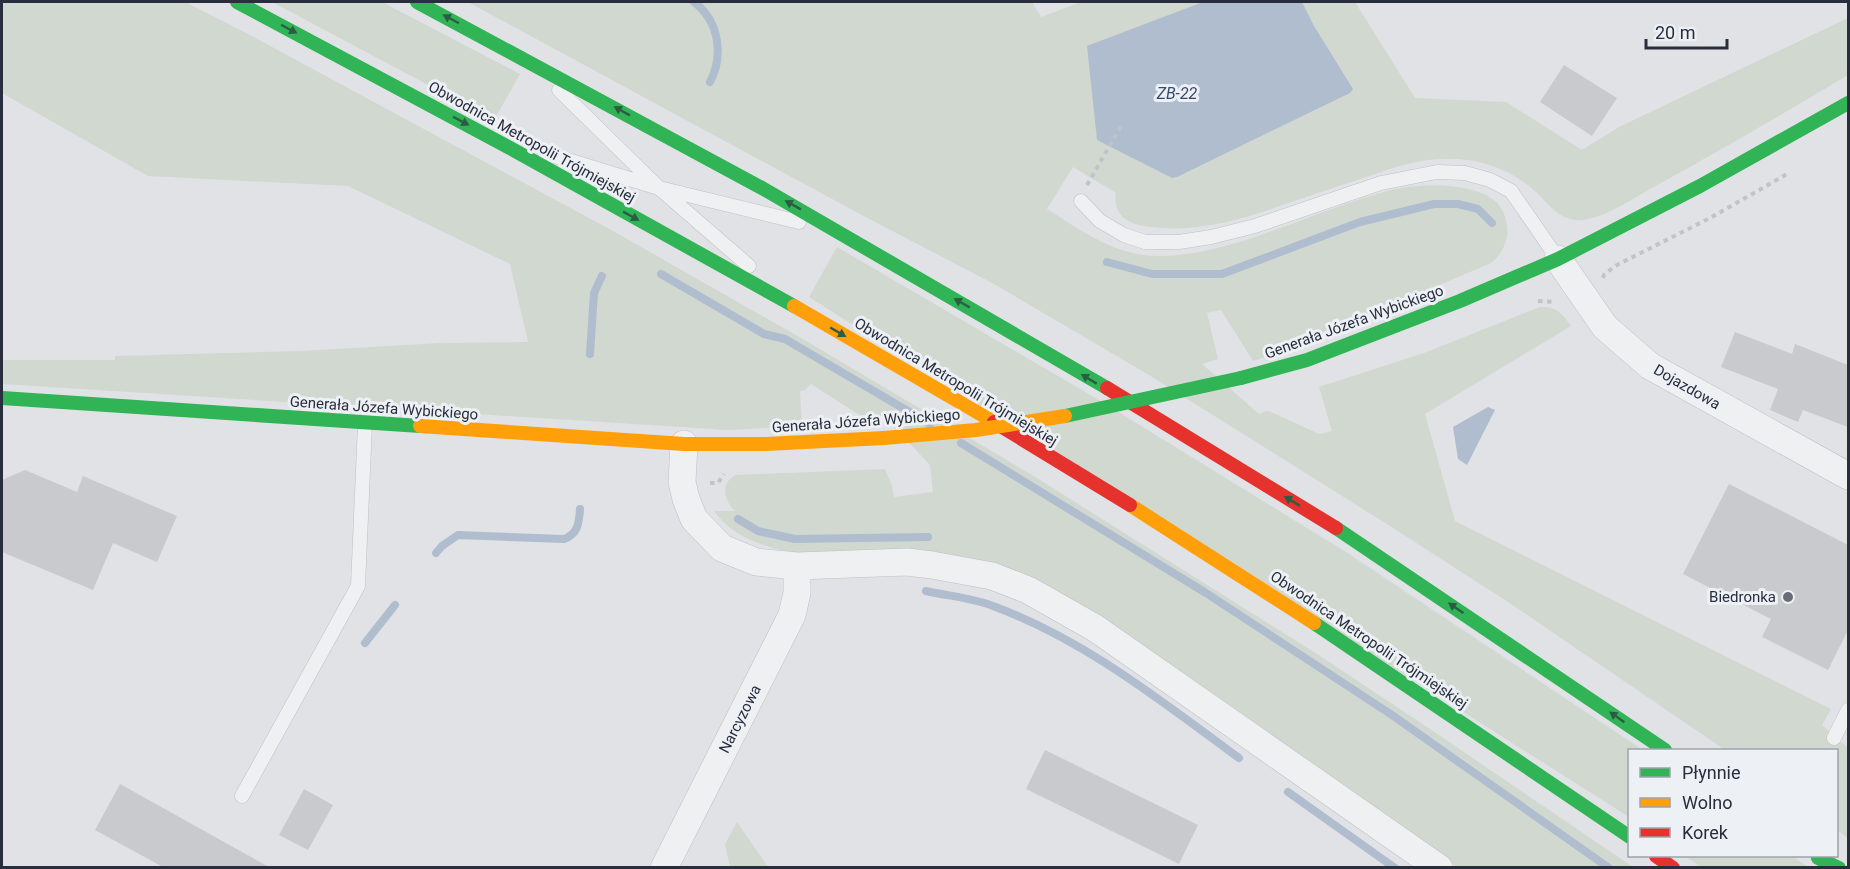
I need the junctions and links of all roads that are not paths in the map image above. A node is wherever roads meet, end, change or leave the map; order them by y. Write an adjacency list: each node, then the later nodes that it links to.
1 (237, 2): 5 (main road, Obwodnica Metropolii Trójmiejskiej, one-way to 5)
2 (417, 2): 3 (main road, one-way to 2)
3 (528, 59): 6 (lane); 8 (main road, one-way to 3)
4 (1848, 103): 9 (main road, Generała Józefa Wybickiego)
5 (486, 134): 6 (lane); 10 (main road, Obwodnica Metropolii Trójmiejskiej, one-way to 10)
6 (659, 188): 8 (lane); 10 (lane)
7 (1081, 201): 9 (lane)
8 (844, 233): 18 (main road, one-way to 8)
9 (1558, 259): 13 (main road, Generała Józefa Wybickiego, bridge); 14 (street, Dojazdowa)
10 (801, 310): 20 (main road, Obwodnica Metropolii Trójmiejskiej, one-way to 20)
11 (2, 398): 12 (main road, Generała Józefa Wybickiego)
12 (365, 424): 13 (main road, Generała Józefa Wybickiego); 19 (lane)
13 (684, 444): 15 (street)
14 (1848, 476)
15 (797, 566): 23 (street, Narcyzowa); 24 (street)
16 (1848, 710): 17 (lane)
17 (1834, 738)
18 (1664, 749)
19 (242, 796)
20 (1628, 836)
21 (1659, 857): 25 (main road)
22 (1816, 857): 26 (main road); 27 (main road)
23 (664, 867)
24 (1439, 867)
25 (1673, 867)
26 (1831, 867)
27 (1839, 867)

